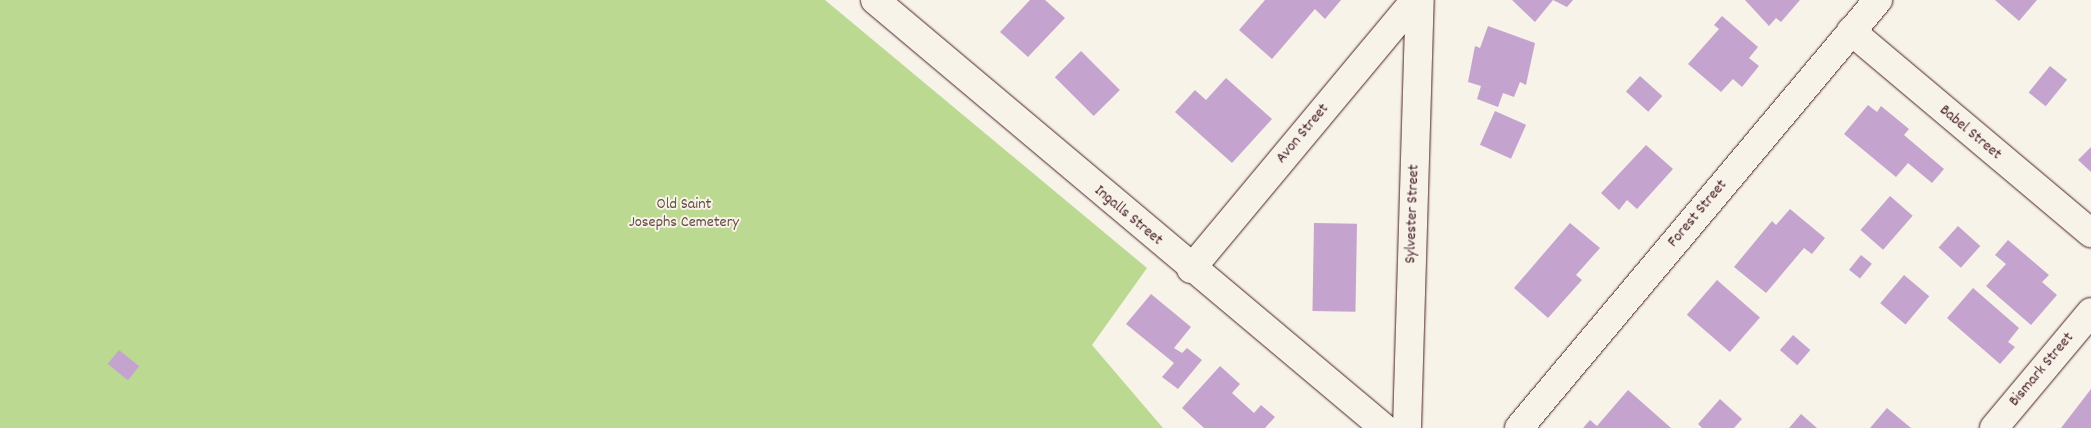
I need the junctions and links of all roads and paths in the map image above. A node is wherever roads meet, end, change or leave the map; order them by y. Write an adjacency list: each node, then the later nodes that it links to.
1 (875, 0): 7 (street, Ingalls Street)
2 (1416, 0): 7 (street, Avon Street)
3 (1420, 0): 10 (street, Sylvester Street)
4 (1878, 0): 5 (street, Forest Street)
5 (1851, 31): 6 (street, Babel Street); 11 (street, Forest Street)
6 (2091, 233)
7 (1191, 269): 9 (street, Ingalls Street)
8 (2091, 312): 12 (street, Bismark Street)
9 (1384, 428)
10 (1407, 428)
11 (1519, 428)
12 (1994, 428)

